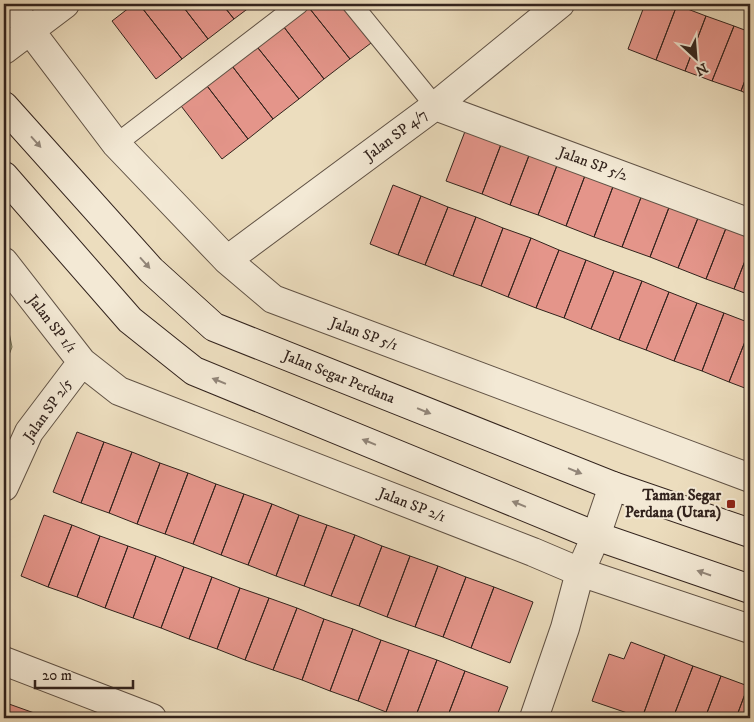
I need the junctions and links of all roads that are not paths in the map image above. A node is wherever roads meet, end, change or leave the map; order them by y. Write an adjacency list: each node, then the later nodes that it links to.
1 (10, 4): 6 (street, Jalan SP 5/1)
2 (298, 4): 10 (lane)
3 (352, 4): 9 (lane)
4 (560, 4): 9 (street, Jalan SP 4/7)
5 (60, 8): 6 (street)
6 (30, 31): 7 (street); 10 (street, Jalan SP 5/1)
7 (4, 50)
8 (4, 106): 17 (street, Jalan Segar Perdana, one-way to 17)
9 (435, 106): 12 (street, Jalan SP 5/2); 13 (street, Jalan SP 4/7)
10 (116, 144): 13 (street, Jalan SP 5/1)
11 (4, 176): 20 (street, one-way to 11)
12 (750, 223)
13 (227, 260): 16 (street, Jalan SP 5/1)
14 (4, 262): 15 (street, Jalan SP 1/1)
15 (82, 362): 18 (street, Jalan SP 2/5); 21 (street, Jalan SP 2/1)
16 (748, 471)
17 (613, 486): 19 (street, Jalan Segar Perdana); 20 (street)
18 (4, 487)
19 (750, 533)
20 (596, 536): 21 (street); 22 (street, one-way to 20)
21 (580, 572): 23 (street, Jalan SP 2/1); 26 (street)
22 (750, 589)
23 (750, 629)
24 (4, 661): 25 (street)
25 (152, 718)
26 (534, 718)

